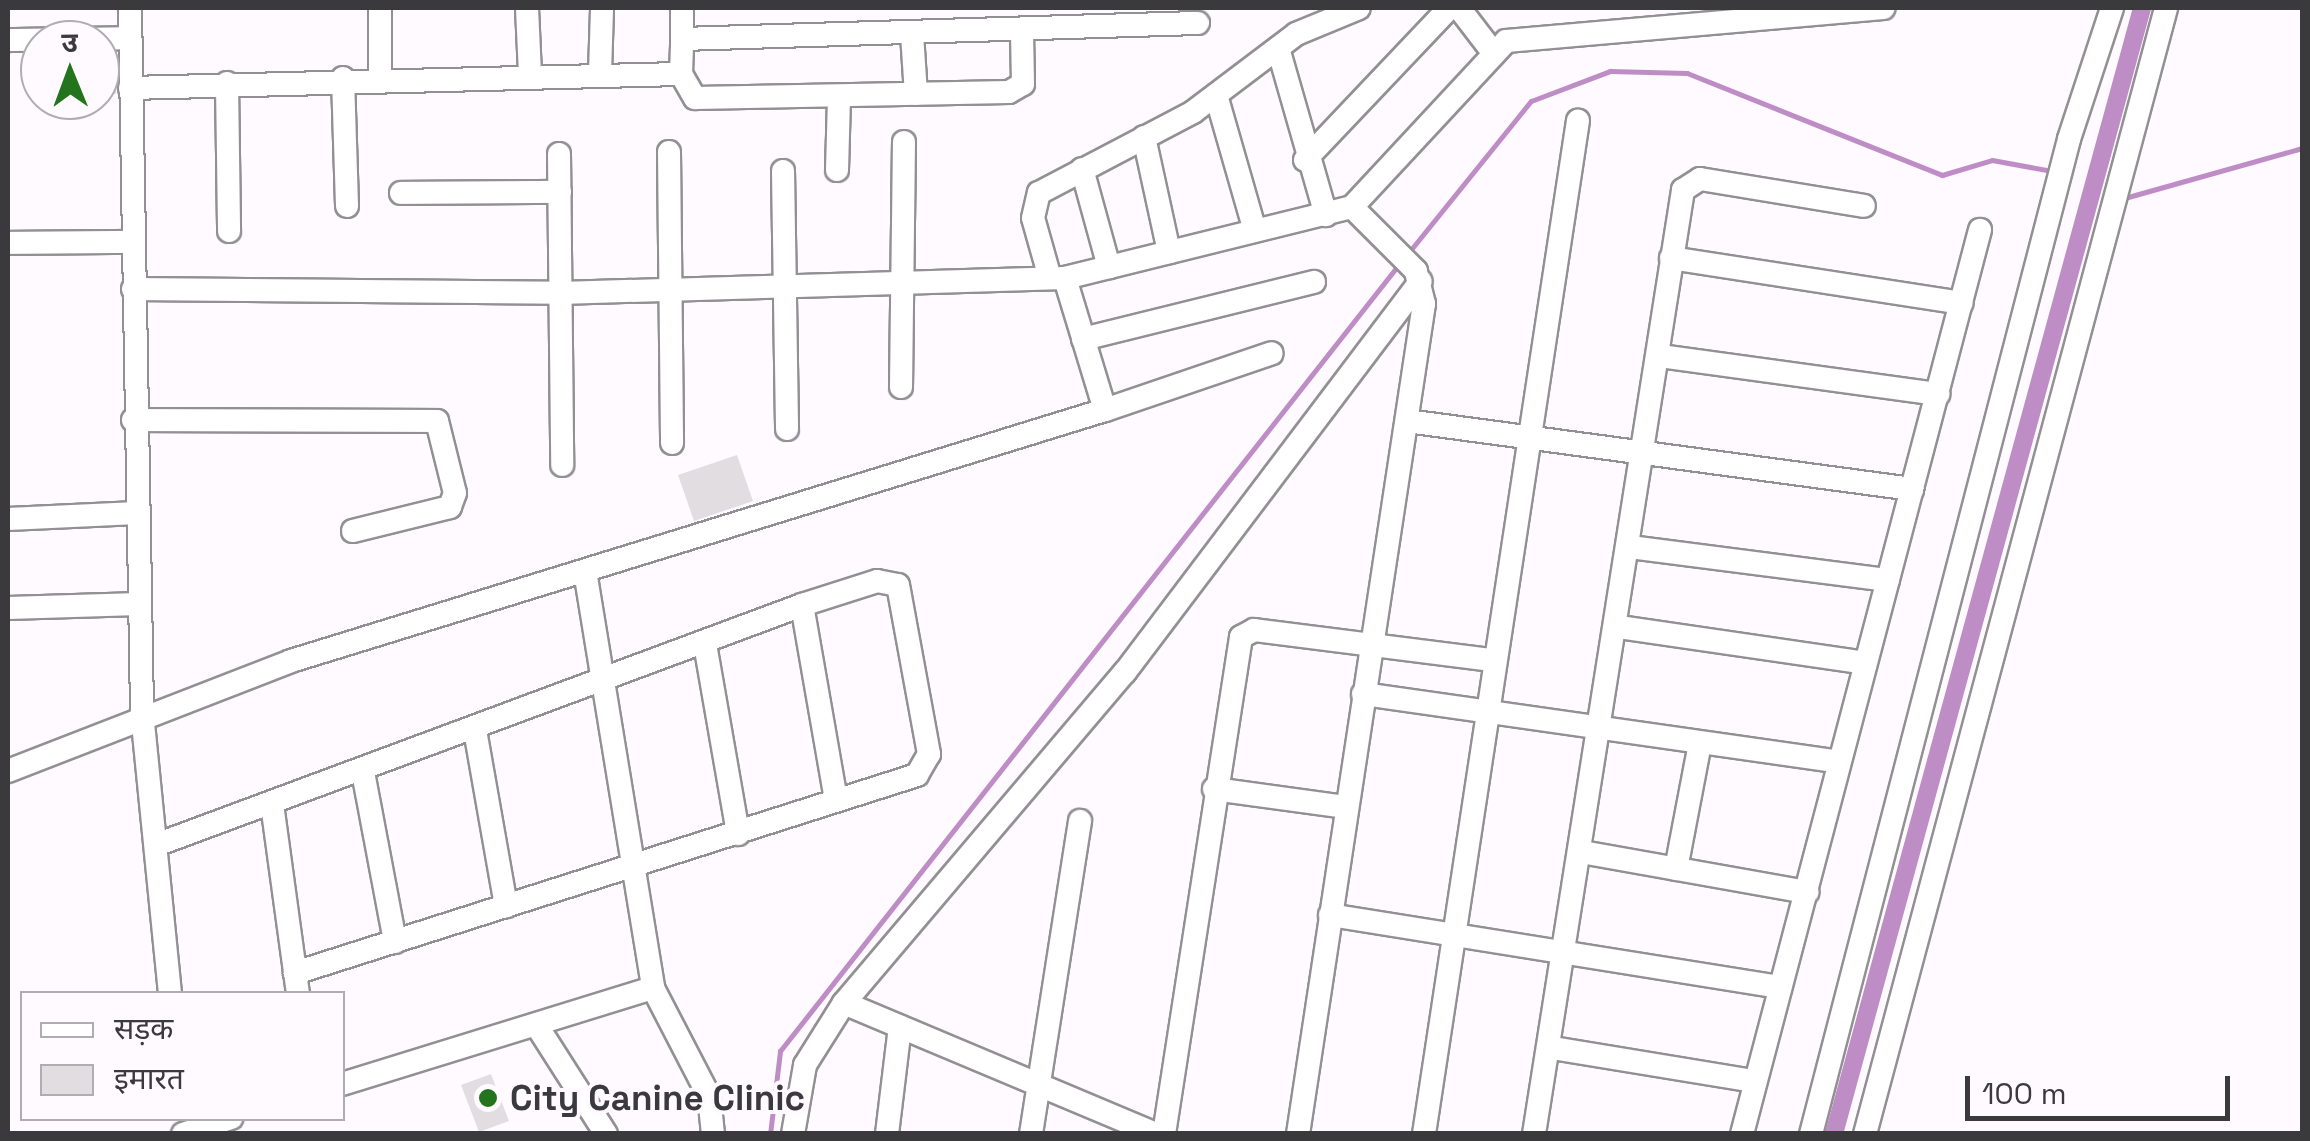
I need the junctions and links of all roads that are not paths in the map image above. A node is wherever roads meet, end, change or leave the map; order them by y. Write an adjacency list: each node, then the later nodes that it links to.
1 (130, 8): 16 (street)
2 (380, 8): 24 (street)
3 (527, 8): 21 (street)
4 (602, 8): 22 (street)
5 (682, 8): 17 (street)
6 (1359, 8): 19 (street)
7 (1450, 8): 36 (street)
8 (1458, 8): 20 (street)
9 (1884, 8): 12 (street)
10 (2112, 8): 141 (street)
11 (2166, 8): 142 (street)
12 (1736, 14): 20 (street)
13 (1198, 23): 14 (street)
14 (1022, 30): 15 (street); 28 (street)
15 (912, 34): 17 (street); 28 (street)
16 (130, 38): 18 (street); 27 (street)
17 (682, 39): 23 (street)
18 (8, 40)
19 (1278, 48): 29 (street); 36 (street)
20 (1492, 51): 44 (street)
21 (530, 74): 22 (street); 24 (street)
22 (600, 74): 23 (street)
23 (682, 74): 30 (street)
24 (380, 77): 25 (street)
25 (343, 78): 26 (street); 42 (street)
26 (227, 82): 27 (street); 47 (street)
27 (130, 88): 49 (street)
28 (916, 94): 30 (street)
29 (1216, 95): 32 (street); 48 (street)
30 (840, 97): 38 (street)
31 (1578, 121): 72 (street)
32 (1144, 137): 37 (street); 51 (street)
33 (904, 142): 56 (street)
34 (669, 152): 60 (street)
35 (559, 154): 40 (street)
36 (1305, 160): 45 (street)
37 (1082, 169): 53 (street); 55 (street)
38 (837, 170)
39 (783, 171): 58 (street)
40 (560, 192): 41 (street); 61 (street)
41 (401, 193)
42 (347, 206)
43 (1864, 206): 52 (street)
44 (1352, 207): 45 (street); 54 (street)
45 (1326, 215): 48 (street)
46 (1980, 230): 62 (street)
47 (228, 231)
48 (1254, 231): 51 (street)
49 (132, 242): 50 (street); 59 (street)
50 (8, 243)
51 (1169, 252): 53 (street)
52 (1671, 258): 62 (street); 65 (street)
53 (1109, 267): 55 (street)
54 (1419, 276): 70 (street); 121 (street)
55 (1057, 278): 56 (street); 63 (street)
56 (905, 282): 58 (street); 66 (street)
57 (1314, 282): 63 (street)
58 (783, 286): 60 (street); 71 (street)
59 (133, 289): 61 (street); 69 (street)
60 (666, 290): 61 (street); 73 (street)
61 (560, 292): 75 (street)
62 (1962, 303): 67 (street)
63 (1083, 339): 68 (street)
64 (1272, 353): 68 (street)
65 (1660, 356): 67 (street); 74 (street)
66 (902, 387)
67 (1938, 394): 76 (street)
68 (1106, 410): 81 (street)
69 (133, 420): 77 (street); 79 (street)
70 (1407, 421): 72 (street); 87 (street)
71 (787, 429)
72 (1534, 438): 74 (street); 89 (street)
73 (672, 443)
74 (1645, 450): 76 (street); 80 (street)
75 (562, 465)
76 (1912, 488): 82 (street)
77 (138, 514): 78 (street); 83 (street)
78 (8, 518)
79 (353, 531)
80 (1630, 546): 82 (street); 86 (street)
81 (585, 571): 91 (street); 94 (street)
82 (1888, 580): 90 (street)
83 (139, 604): 85 (street); 94 (street)
84 (802, 605): 88 (street); 102 (street); 102 (street)
85 (8, 608)
86 (1619, 627): 90 (street); 95 (street)
87 (1370, 643): 89 (street); 92 (street); 101 (street)
88 (705, 644): 91 (street); 106 (street)
89 (1491, 660): 93 (street)
90 (1865, 663): 98 (street)
91 (606, 680): 96 (street); 109 (street)
92 (1363, 694): 93 (street); 104 (street)
93 (1483, 710): 95 (street); 114 (street)
94 (142, 712): 99 (street); 107 (street)
95 (1600, 726): 97 (street); 108 (street)
96 (475, 730): 100 (street); 112 (street)
97 (1700, 744): 98 (street); 110 (street)
98 (1836, 761): 111 (street)
99 (8, 771)
100 (363, 772): 103 (street); 115 (street)
101 (1214, 789): 104 (street); 136 (street)
102 (836, 800): 106 (street)
103 (272, 804): 107 (street); 117 (street)
104 (1344, 808): 113 (street)
105 (1080, 821): 126 (street)
106 (738, 834): 109 (street)
107 (156, 845): 120 (street)
108 (1582, 852): 110 (street); 116 (street)
109 (635, 867): 112 (street); 119 (street)
110 (1676, 869): 111 (street)
111 (1807, 892): 118 (street)
112 (506, 906): 115 (street)
113 (1330, 915): 114 (street); 137 (street)
114 (1455, 936): 116 (street); 138 (street)
115 (395, 942): 117 (street)
116 (1565, 952): 118 (street); 124 (street)
117 (297, 983)
118 (1780, 987): 125 (street)
119 (653, 988): 122 (street); 131 (street)
120 (170, 991)
121 (844, 1003): 123 (street); 132 (street)
122 (538, 1026): 127 (street); 130 (street)
123 (900, 1026): 126 (street); 133 (street)
124 (1552, 1048): 125 (street); 139 (street)
125 (1753, 1081): 140 (street)
126 (1037, 1082): 134 (street); 135 (street)
127 (345, 1083)
128 (222, 1121): 129 (street)
129 (184, 1133)
130 (606, 1134)
131 (713, 1134)
132 (793, 1134)
133 (887, 1134)
134 (1031, 1134)
135 (1156, 1134)
136 (1164, 1134)
137 (1298, 1134)
138 (1424, 1134)
139 (1534, 1134)
140 (1742, 1134)
141 (1811, 1134)
142 (1865, 1134)

